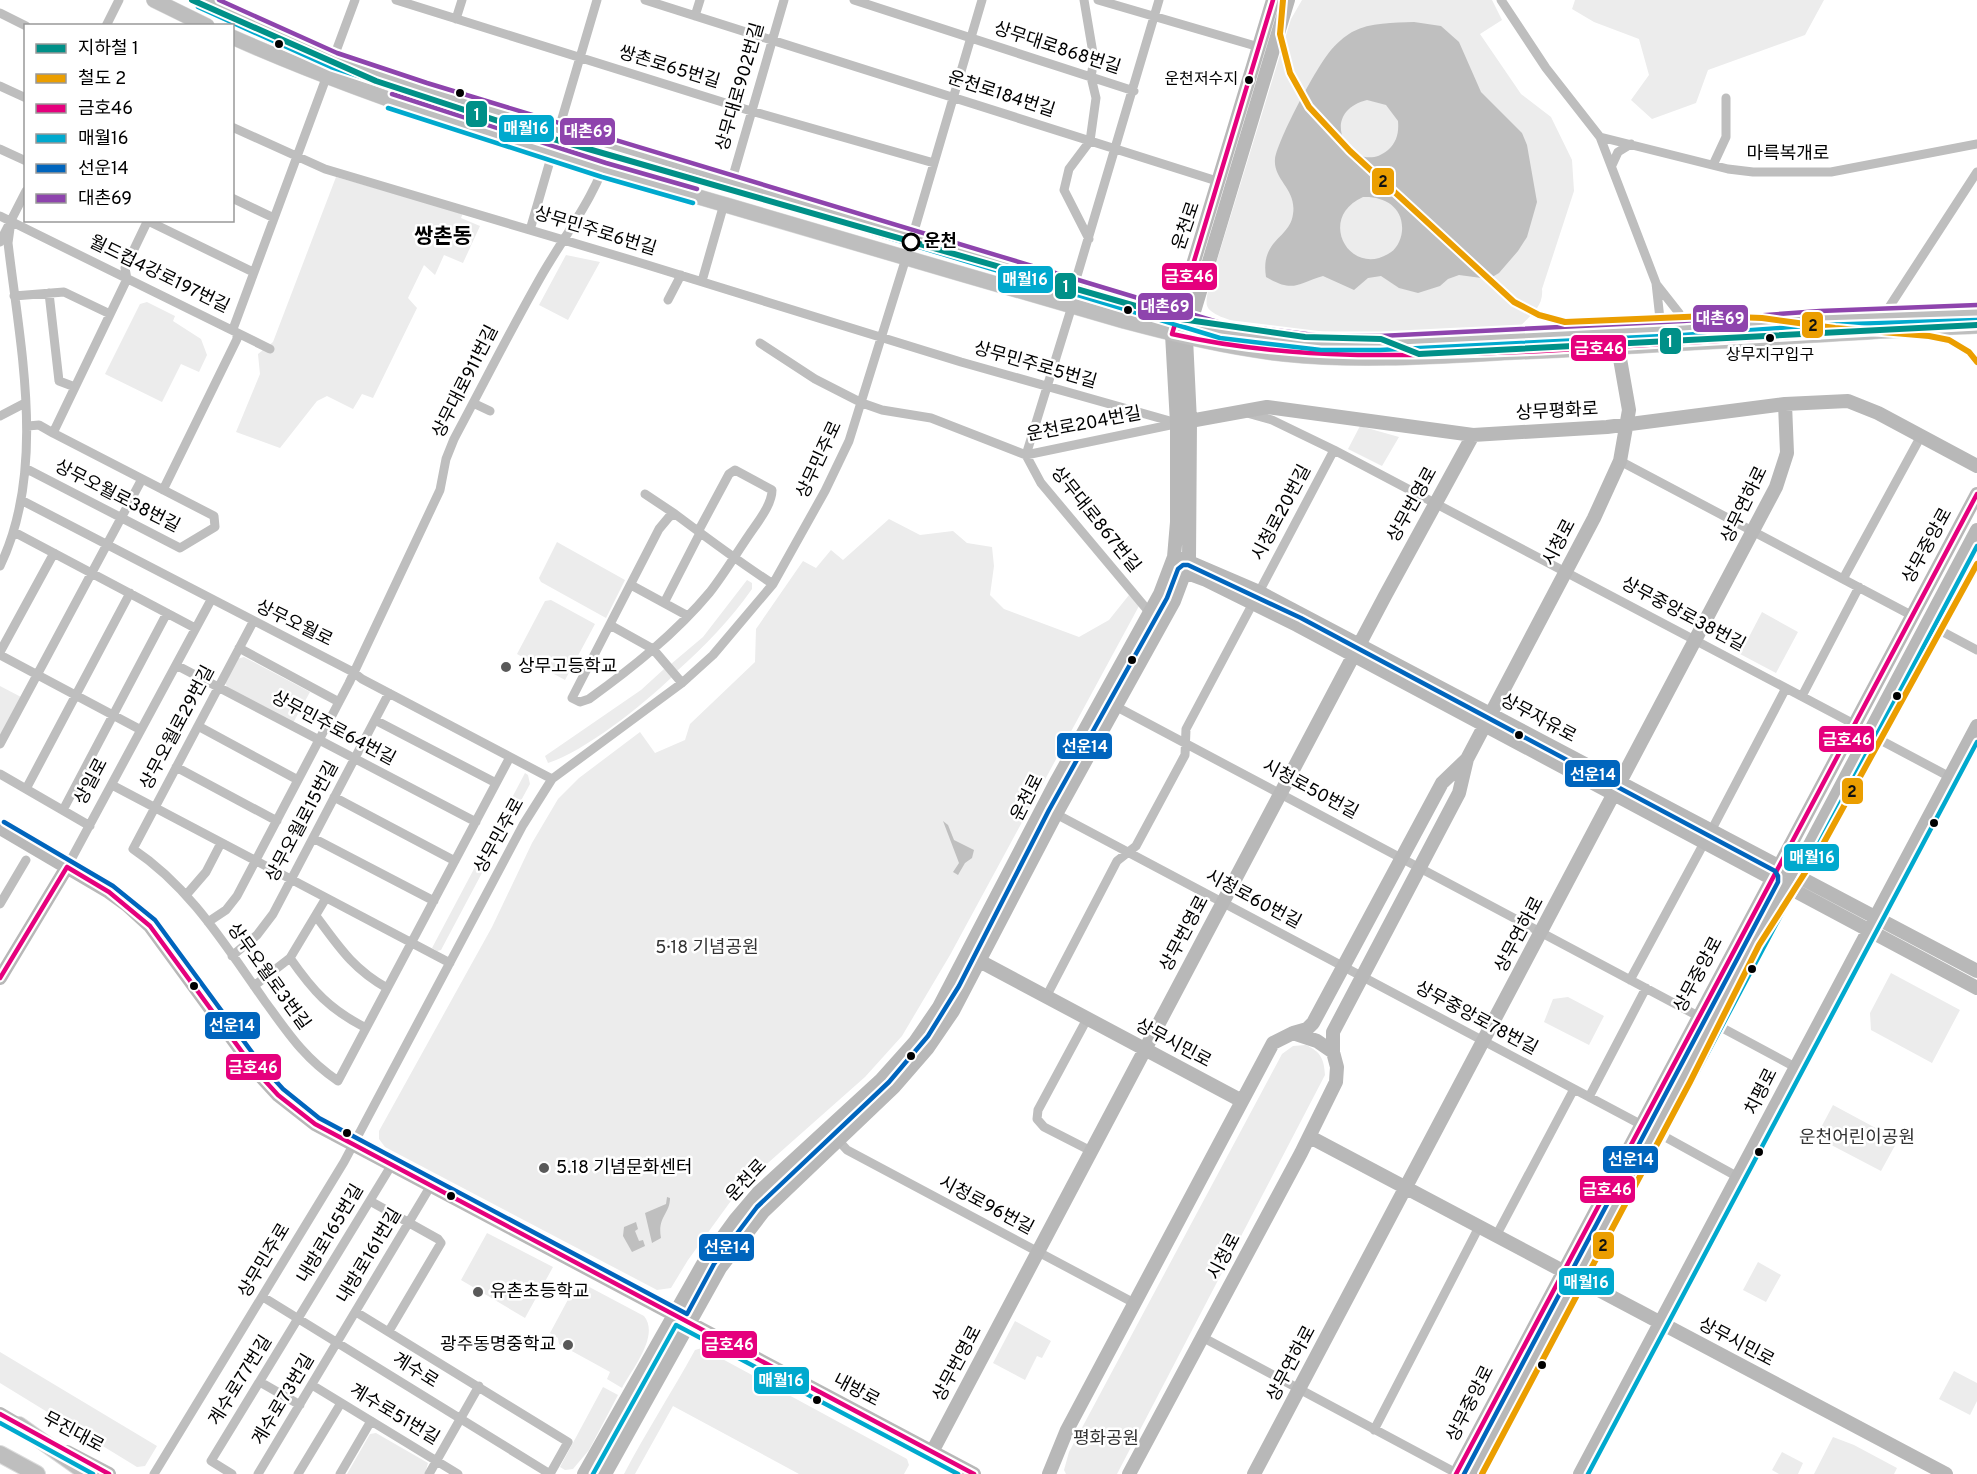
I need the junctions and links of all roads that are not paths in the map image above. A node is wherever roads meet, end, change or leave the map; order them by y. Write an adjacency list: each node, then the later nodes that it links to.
1 (119, 0): 25 (street)
2 (154, 0): 26 (main road)
3 (201, 0): 33 (main road)
4 (355, 0): 33 (street)
5 (396, 0): 19 (street, 쌍촌로65번길)
6 (462, 0): 24 (street)
7 (597, 0): 32 (street)
8 (645, 0): 22 (street, 운천로184번길)
9 (700, 0): 22 (street)
10 (784, 0): 30 (street, 상무대로902번길)
11 (854, 0): 20 (street, 상무대로868번길)
12 (982, 0): 29 (street)
13 (1084, 0): 34 (street)
14 (1098, 0): 23 (street)
15 (1159, 0): 23 (street, 상무대로868번길)
16 (1273, 0): 31 (street, 운천로)
17 (1288, 0): 89 (street, 운천로)
18 (1501, 0): 44 (street)
19 (420, 4): 24 (street, 쌍촌로65번길)
20 (879, 4): 29 (street, 상무대로868번길)
21 (0, 13): 27 (street)
22 (695, 16): 30 (street, 운천로184번길)
23 (1155, 17): 31 (street); 37 (street, 상무대로868번길)
24 (456, 19): 32 (street, 쌍촌로65번길)
25 (107, 24)
26 (203, 24)
27 (24, 25)
28 (234, 38): 35 (main road)
29 (971, 39): 34 (street, 상무대로868번길); 39 (street)
30 (772, 40): 39 (street, 운천로184번길); 41 (street, 상무대로902번길)
31 (1259, 47): 59 (street, 운천로)
32 (580, 58): 41 (street, 쌍촌로65번길); 43 (street)
33 (334, 60): 35 (street); 43 (main road)
34 (1091, 77): 37 (street, 상무대로868번길); 45 (street)
35 (327, 78): 51 (main road); 52 (street)
36 (0, 86): 38 (street)
37 (1134, 91): 50 (street, 상무대로868번길)
38 (24, 97)
39 (953, 98): 45 (street, 운천로184번길); 54 (street)
40 (1726, 98): 56 (street)
41 (751, 111): 54 (street, 쌍촌로65번길); 60 (street, 상무대로902번길)
42 (234, 128): 52 (street, 상무민주로6번길)
43 (558, 132): 48 (main road)
44 (1600, 137): 46 (street, 마륵복개로); 55 (street)
45 (1090, 141): 50 (street, 운천로184번길); 71 (street)
46 (1631, 144): 55 (street); 56 (street, 마륵복개로)
47 (1977, 144): 56 (street, 마륵복개로)
48 (610, 148): 57 (street, 상무대로911번길); 60 (main road)
49 (0, 149): 53 (street)
50 (1116, 149): 59 (street, 운천로184번길); 71 (street, 상무대로868번길)
51 (552, 154): 57 (main road); 69 (street)
52 (298, 159): 65 (street); 69 (street, 상무민주로6번길)
53 (24, 160)
54 (934, 163): 70 (street)
55 (1612, 165): 79 (street)
56 (1713, 165)
57 (604, 170): 63 (main road); 72 (street, 상무대로911번길)
58 (1977, 172): 87 (street)
59 (1220, 182): 89 (street, 운천로)
60 (731, 183): 70 (main road)
61 (24, 195): 66 (street)
62 (234, 199): 65 (street)
63 (724, 204): 74 (main road); 78 (street)
64 (0, 216): 66 (street, 월드컵4강로197번길)
65 (274, 218): 75 (street)
66 (10, 221): 73 (street); 77 (street, 월드컵4강로197번길); 82 (street)
67 (147, 222): 77 (street, 상무오월로38번길)
68 (149, 222): 75 (street)
69 (530, 230): 72 (street, 상무민주로6번길)
70 (912, 238): 80 (main road)
71 (1089, 239): 80 (street, 상무대로868번길)
72 (564, 240): 76 (street, 상무민주로6번길); 101 (street, 상무대로911번길)
73 (0, 242)
74 (906, 258): 84 (main road); 94 (street, 상무민주로)
75 (253, 272): 92 (street)
76 (681, 275): 78 (street, 상무민주로6번길); 83 (street)
77 (127, 279): 86 (street, 상무오월로38번길); 92 (street, 월드컵4강로197번길)
78 (702, 281): 94 (street, 상무민주로6번길)
79 (1656, 283): 90 (street); 91 (street)
80 (1074, 286): 89 (main road)
81 (49, 293): 82 (street); 86 (street); 98 (street)
82 (14, 296): 100 (street)
83 (668, 300)
84 (1072, 306): 89 (main road); 99 (street)
85 (1977, 312): 87 (main road)
86 (110, 314): 98 (street, 상무오월로38번길)
87 (1884, 315): 91 (main road)
88 (1977, 326): 96 (main road)
89 (1181, 328): 93 (main road); 96 (main road); 107 (street, 운천로)
90 (1661, 328): 91 (main road); 93 (main road)
91 (1683, 328)
92 (232, 329): 97 (street, 월드컵4강로197번길); 119 (street)
93 (1616, 331): 96 (street, 시청로)
94 (883, 338): 99 (street, 상무민주로5번길); 102 (street, 상무민주로)
95 (760, 343): 102 (street, 운천로204번길)
96 (1617, 348): 108 (street, 시청로)
97 (270, 349)
98 (75, 387): 110 (street, 상무오월로38번길)
99 (1047, 387): 107 (street, 상무민주로5번길); 114 (street)
100 (25, 403): 106 (street); 109 (street)
101 (473, 403): 104 (street); 161 (street, 상무대로911번길)
102 (862, 403): 114 (street, 운천로204번길); 139 (street, 상무민주로)
103 (1785, 404): 108 (street, 상무평화로); 112 (street, 상무평화로); 128 (street, 상무연하로)
104 (490, 411)
105 (1239, 411): 107 (street, 상무평화로); 111 (street, 상무평화로); 113 (street, 시청로20번길)
106 (0, 416)
107 (1184, 422): 114 (street, 운천로204번길); 133 (street, 운천로); 135 (street, 운천로)
108 (1628, 424): 111 (street, 상무평화로); 115 (street, 시청로)
109 (28, 426): 110 (street, 상무오월로38번길); 117 (street)
110 (53, 433): 118 (street, 상무오월로38번길)
111 (1473, 435): 123 (street, 상무번영로)
112 (1921, 436): 116 (street, 상무평화로); 138 (street)
113 (1334, 450): 123 (street, 시청로20번길); 143 (street, 시청로20번길)
114 (1026, 455): 147 (street, 상무대로867번길)
115 (1620, 461): 128 (street); 136 (street, 시청로)
116 (1977, 466)
117 (25, 468): 122 (street); 125 (street, 상무오월로38번길)
118 (142, 479): 119 (street, 상무오월로38번길); 125 (street)
119 (164, 490): 125 (street, 상무오월로38번길)
120 (645, 494): 124 (street)
121 (1977, 494): 148 (street, 상무중앙로)
122 (21, 500): 127 (street); 130 (street, 상무오월로)
123 (1435, 503): 136 (street, 시청로20번길); 157 (street, 상무번영로)
124 (675, 514): 129 (street); 140 (street)
125 (121, 517): 130 (street)
126 (1977, 530): 151 (street, 상무중앙로)
127 (14, 532): 131 (street); 134 (street)
128 (1753, 532): 138 (street); 154 (street, 상무연하로)
129 (700, 533): 132 (street); 132 (street); 145 (street)
130 (106, 545): 137 (street); 144 (street, 상무오월로)
131 (54, 553): 137 (street); 159 (street)
132 (733, 558): 139 (street); 149 (street)
133 (1173, 562): 135 (street, 상무자유로); 147 (street, 운천로)
134 (0, 566)
135 (1187, 566): 143 (street, 상무자유로); 170 (street, 운천로)
136 (1565, 571): 154 (street, 상무중앙로38번길); 173 (street, 시청로)
137 (91, 573): 142 (street); 162 (street)
138 (1843, 579): 141 (street)
139 (773, 584): 163 (street, 상무민주로)
140 (631, 585): 145 (street); 152 (street)
141 (1859, 587): 148 (street); 168 (street)
142 (130, 593): 146 (street); 167 (street)
143 (1256, 597): 157 (street, 상무자유로); 180 (street)
144 (211, 600): 150 (street, 상무오월로); 153 (street, 상일로)
145 (664, 603): 149 (street)
146 (167, 613): 153 (street); 171 (street)
147 (1150, 613): 231 (street, 운천로)
148 (1911, 615): 174 (street, 상무중앙로)
149 (688, 616): 156 (street)
150 (253, 622): 155 (street, 상무오월로29번길); 161 (street, 상무오월로)
151 (1928, 624): 158 (street); 178 (street, 상무중앙로)
152 (610, 625): 156 (street); 156 (street)
153 (195, 628): 160 (street, 상일로)
154 (1695, 640): 165 (street, 상무중앙로38번길); 193 (street, 상무연하로)
155 (239, 648): 164 (street, 상무오월로29번길); 169 (street)
156 (654, 649): 163 (street)
157 (1357, 650): 173 (street, 상무자유로); 194 (street, 상무번영로)
158 (1977, 650)
159 (0, 654): 162 (street)
160 (176, 664): 164 (street, 상무민주로64번길); 177 (street, 상일로)
161 (353, 672): 166 (street, 상무오월로); 169 (street, 상무대로911번길)
162 (38, 675): 167 (street); 181 (street)
163 (682, 683): 188 (street, 상무민주로)
164 (219, 687): 175 (street, 상무오월로29번길); 179 (street, 상무민주로64번길)
165 (1786, 688): 168 (street, 상무중앙로38번길); 203 (street)
166 (389, 693): 172 (street, 상무오월로15번길); 182 (street, 상무오월로)
167 (75, 695): 171 (street); 192 (street)
168 (1802, 696): 174 (street, 상무중앙로38번길)
169 (339, 702): 179 (street, 상무대로911번길)
170 (1117, 707): 180 (street, 시청로50번길); 198 (street, 운천로)
171 (113, 715): 177 (street); 197 (street)
172 (375, 720): 183 (street, 상무오월로15번길); 190 (street)
173 (1487, 721): 184 (street, 시청로); 193 (street, 상무자유로)
174 (1854, 724): 214 (street, 상무중앙로)
175 (198, 726): 185 (street, 상무오월로29번길); 189 (street)
176 (1977, 726): 187 (street, 치평로)
177 (141, 730): 191 (street, 상일로)
178 (1869, 734): 187 (street); 216 (street, 상무중앙로)
179 (320, 740): 183 (street, 상무민주로64번길); 189 (street, 상무대로911번길)
180 (1186, 743): 194 (street, 시청로50번길); 207 (street)
181 (0, 744)
182 (510, 757): 188 (street, 상무오월로); 190 (street, 상무오월로3번길)
183 (355, 759): 195 (street, 상무오월로15번길); 200 (street, 상무민주로64번길)
184 (1467, 759): 208 (street, 시청로); 213 (street, 시청로)
185 (176, 767): 196 (street, 상무오월로29번길); 199 (street)
186 (0, 774): 192 (street)
187 (1950, 777): 226 (street, 치평로)
188 (552, 779): 232 (street, 상무민주로)
189 (298, 780): 199 (street, 상무대로911번길)
190 (496, 783): 200 (street, 상무오월로3번길)
191 (112, 784): 196 (street); 201 (street, 상일로)
192 (26, 789): 197 (street)
193 (1616, 789): 203 (street, 상무자유로); 227 (street, 상무연하로)
194 (1281, 792): 208 (street, 시청로50번길); 222 (street, 상무번영로)
195 (334, 797): 204 (street, 상무오월로15번길); 211 (street)
196 (155, 808): 205 (street); 206 (street, 상무오월로29번길)
197 (63, 810): 201 (street)
198 (1056, 814): 207 (street, 시청로60번길); 231 (street, 운천로)
199 (277, 820): 210 (street, 상무대로911번길)
200 (476, 822): 211 (street, 상무오월로3번길)
201 (90, 825): 212 (street, 상일로)
202 (0, 829): 212 (street, 내방로)
203 (1707, 837): 214 (street, 상무자유로); 237 (street)
204 (313, 838): 215 (street, 상무오월로15번길); 221 (street)
205 (221, 843): 210 (street); 219 (street)
206 (133, 849): 219 (street, 상무오월로3번길)
207 (1128, 853): 222 (street, 시청로60번길); 242 (street)
208 (1401, 858): 213 (street, 시청로50번길); 233 (street, 시청로)
209 (26, 860): 218 (street)
210 (256, 861): 215 (street); 225 (street, 상무대로911번길)
211 (455, 861): 221 (street, 상무오월로3번길)
212 (67, 867): 236 (street, 상일로); 260 (street, 내방로)
213 (1419, 867): 227 (street, 시청로50번길); 235 (street, 시청로)
214 (1774, 872): 216 (street, 상무자유로); 243 (street, 상무중앙로)
215 (291, 879): 220 (street); 229 (street, 상무오월로15번길)
216 (1791, 880): 226 (street, 상무자유로); 245 (street, 상무중앙로)
217 (0, 882): 218 (street)
218 (10, 888): 223 (street)
219 (187, 894): 225 (street, 상무오월로3번길)
220 (326, 898): 224 (street); 228 (street)
221 (434, 901): 228 (street, 상무오월로3번길)
222 (1222, 903): 233 (street, 시청로60번길); 249 (street, 상무번영로)
223 (0, 904)
224 (316, 916): 230 (street); 239 (street)
225 (208, 922): 229 (street, 상무오월로3번길)
226 (1872, 923): 234 (street, 상무자유로); 241 (street, 상무자유로); 251 (street, 치평로)
227 (1542, 933): 237 (street, 시청로50번길); 248 (street, 상무연하로)
228 (411, 943): 232 (street); 239 (street, 상무오월로3번길)
229 (232, 956): 238 (street, 상무오월로3번길)
230 (290, 958): 238 (street); 246 (street, 상무오월로3번길)
231 (974, 958): 242 (street, 상무시민로); 256 (street, 운천로); 259 (street, 운천로)
232 (450, 963): 260 (street, 상무민주로)
233 (1343, 967): 235 (street, 시청로60번길); 247 (street, 시청로)
234 (1977, 971)
235 (1362, 977): 248 (street, 상무중앙로78번길); 250 (street, 시청로)
236 (0, 978)
237 (1630, 980): 240 (street, 시청로50번길)
238 (254, 986): 246 (street, 상무오월로3번길)
239 (387, 988): 246 (street, 상무오월로3번길)
240 (1646, 988): 243 (street, 시청로50번길); 253 (street)
241 (1977, 988)
242 (1046, 996): 244 (street, 상무시민로)
243 (1698, 1016): 255 (street, 상무중앙로)
244 (1087, 1019): 249 (street, 상무시민로); 261 (street)
245 (1715, 1024): 251 (street); 257 (street, 상무중앙로)
246 (366, 1028)
247 (1293, 1033): 250 (street); 254 (street, 시청로)
248 (1484, 1041): 252 (street, 상무중앙로78번길); 265 (street, 상무연하로)
249 (1145, 1050): 254 (street, 상무시민로); 261 (street, 상무번영로)
250 (1333, 1052): 258 (street, 시청로)
251 (1795, 1067): 263 (street, 치평로)
252 (1574, 1089): 253 (street, 상무중앙로78번길); 269 (street)
253 (1589, 1097): 255 (street, 상무중앙로78번길)
254 (1242, 1101): 274 (street, 시청로)
255 (1640, 1124): 271 (street, 상무중앙로)
256 (827, 1128): 259 (street, 시청로96번길); 276 (street, 운천로)
257 (1658, 1133): 263 (street); 272 (street, 상무중앙로)
258 (1310, 1137): 265 (street, 상무시민로); 281 (street, 시청로)
259 (837, 1140): 270 (street, 시청로96번길); 279 (street, 운천로)
260 (353, 1145): 262 (street, 내방로); 273 (street, 상무민주로)
261 (1091, 1151): 270 (street, 상무번영로)
262 (391, 1166): 264 (street, 내방로); 266 (street, 내방로165번길)
263 (1738, 1177): 278 (street, 치평로)
264 (430, 1187): 267 (street, 내방로161번길); 276 (street, 내방로)
265 (1406, 1188): 268 (street, 상무시민로); 286 (street, 상무연하로)
266 (370, 1201): 267 (street); 277 (street, 내방로165번길)
267 (410, 1223): 275 (street, 내방로161번길); 280 (street)
268 (1479, 1227): 269 (street, 상무시민로); 293 (street)
269 (1496, 1236): 271 (street, 상무시민로)
270 (1038, 1252): 274 (street, 시청로96번길); 295 (street, 상무번영로)
271 (1562, 1271): 272 (street, 상무시민로); 318 (street, 상무중앙로)
272 (1578, 1280): 278 (street, 상무시민로); 319 (street, 상무중앙로)
273 (263, 1297): 277 (street, 계수로); 302 (street, 상무민주로)
274 (1136, 1304): 294 (street, 시청로)
275 (356, 1312): 280 (street); 282 (street, 내방로161번길)
276 (673, 1315): 279 (street, 내방로); 310 (street, 운천로)
277 (299, 1319): 282 (street, 계수로); 283 (street, 계수로77번길)
278 (1660, 1323): 320 (street, 치평로); 321 (street, 상무시민로)
279 (690, 1324): 295 (street, 내방로); 311 (street, 운천로)
280 (389, 1331): 285 (street)
281 (1202, 1337): 286 (street); 316 (street, 시청로)
282 (337, 1343): 284 (street, 계수로73번길); 290 (street, 계수로)
283 (260, 1382): 288 (street); 303 (street, 계수로77번길)
284 (312, 1385): 287 (street, 계수로51번길); 288 (street, 계수로73번길)
285 (479, 1386): 290 (street); 309 (street)
286 (1299, 1389): 293 (street); 317 (street, 상무연하로)
287 (341, 1403): 291 (street, 계수로51번길); 305 (street)
288 (300, 1405): 304 (street, 계수로73번길)
289 (0, 1414): 292 (street, 무진대로)
290 (460, 1419): 297 (street); 309 (street, 계수로)
291 (371, 1421): 297 (street, 계수로51번길); 306 (street)
292 (19, 1425): 300 (highway, 무진대로); 301 (street, 무진대로)
293 (1374, 1430): 318 (street)
294 (1062, 1441): 313 (street, 시청로); 314 (street, 시청로); 315 (street, 시청로)
295 (932, 1452): 312 (street, 내방로)
296 (0, 1455): 298 (street); 299 (highway)
297 (437, 1461): 307 (street); 308 (street, 계수로51번길)
298 (27, 1474)
299 (37, 1474)
300 (88, 1474)
301 (109, 1474)
302 (154, 1474)
303 (232, 1474)
304 (258, 1474)
305 (298, 1474)
306 (340, 1474)
307 (429, 1474)
308 (458, 1474)
309 (550, 1474)
310 (584, 1474)
311 (605, 1474)
312 (974, 1474)
313 (1040, 1474)
314 (1050, 1474)
315 (1058, 1474)
316 (1129, 1474)
317 (1254, 1474)
318 (1457, 1474)
319 (1476, 1474)
320 (1580, 1474)
321 (1946, 1474)

